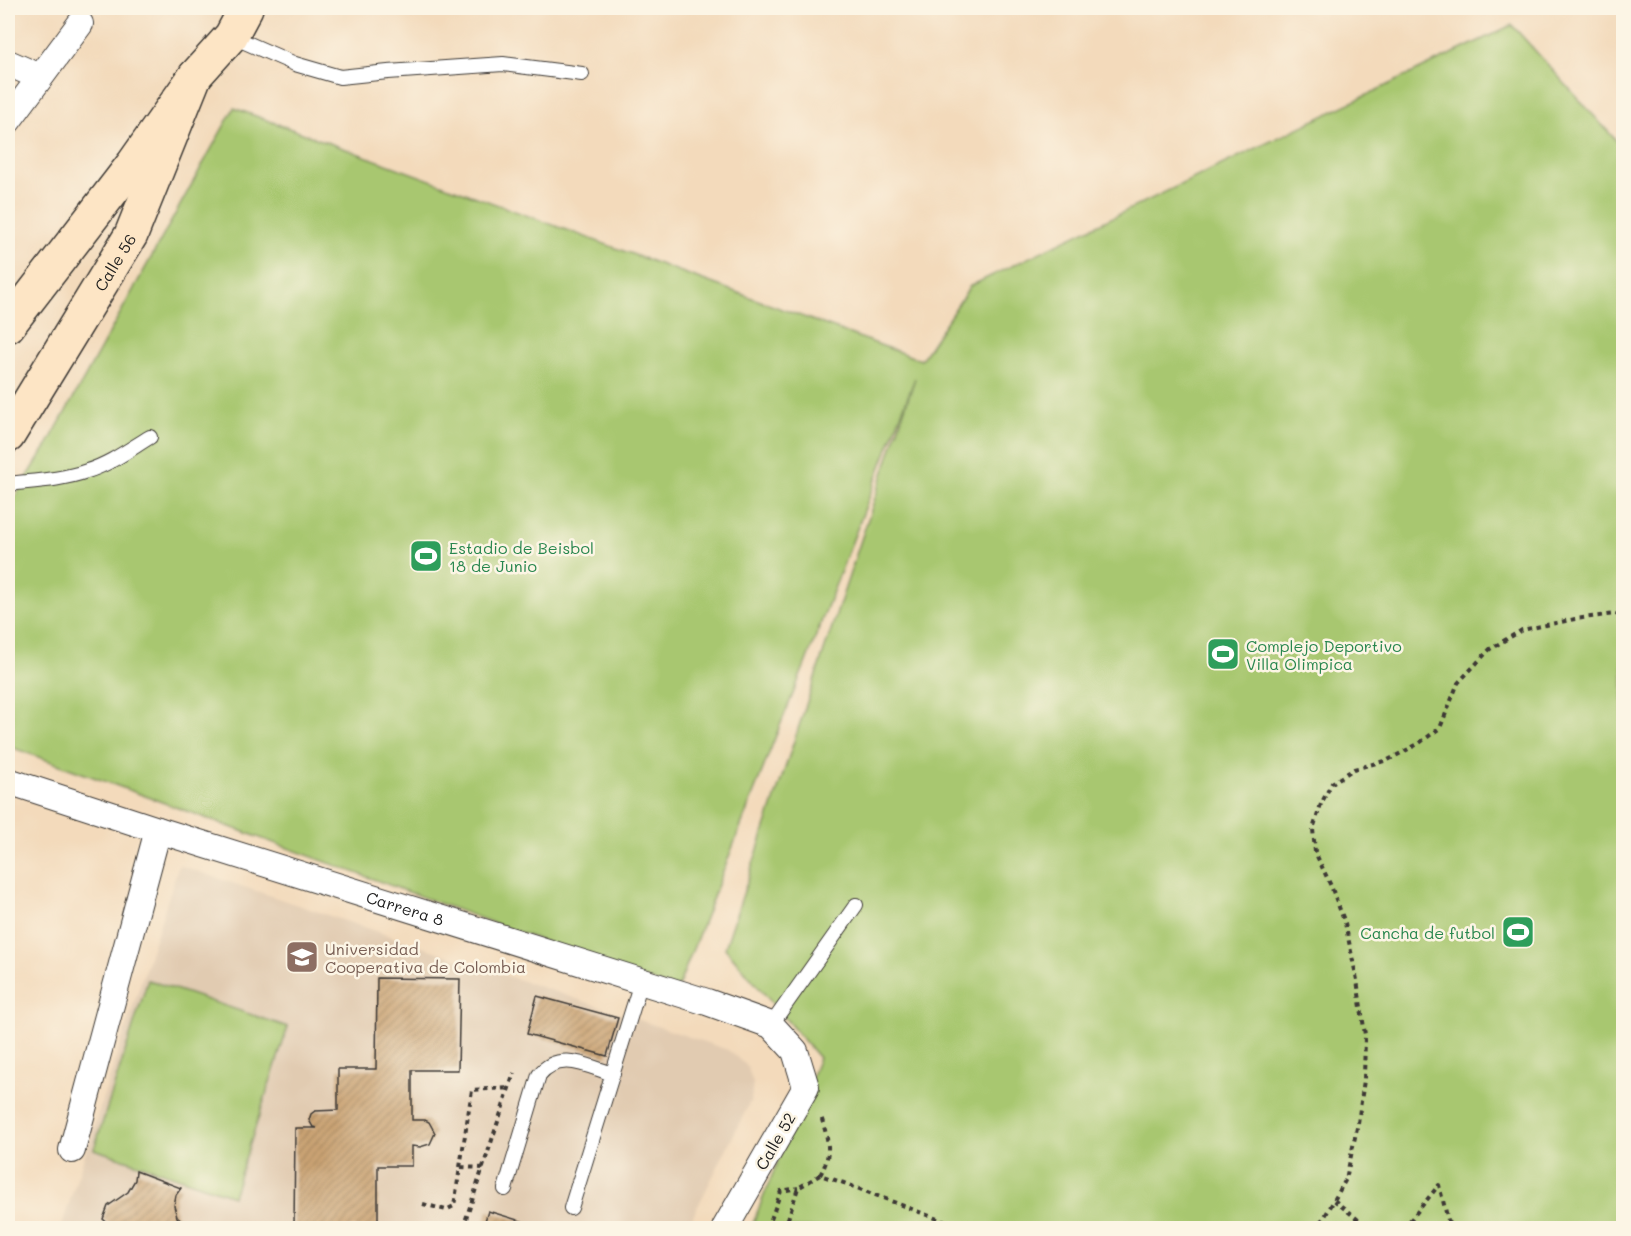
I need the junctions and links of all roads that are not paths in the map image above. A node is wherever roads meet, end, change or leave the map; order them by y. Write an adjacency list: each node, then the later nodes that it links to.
1 (246, 8): 3 (street, Calle 56)
2 (80, 24): 7 (street)
3 (231, 36): 5 (lane); 6 (street, Calle 56)
4 (8, 63): 7 (street)
5 (582, 74)
6 (195, 76): 9 (street, Calle 56); 10 (street, Calle 56)
7 (40, 77): 8 (street)
8 (8, 121)
9 (8, 326)
10 (8, 436)
11 (150, 437): 12 (lane)
12 (8, 484)
13 (8, 781): 14 (street, Carrera 8)
14 (158, 830): 16 (street, Carrera 8); 20 (street)
15 (856, 905): 17 (lane)
16 (641, 982): 17 (street, Carrera 8); 18 (lane)
17 (771, 1025): 19 (street, Carrera 8)
18 (613, 1074): 21 (lane); 22 (lane)
19 (806, 1087): 23 (street, Calle 52)
20 (72, 1150)
21 (505, 1190)
22 (571, 1209)
23 (725, 1228)

